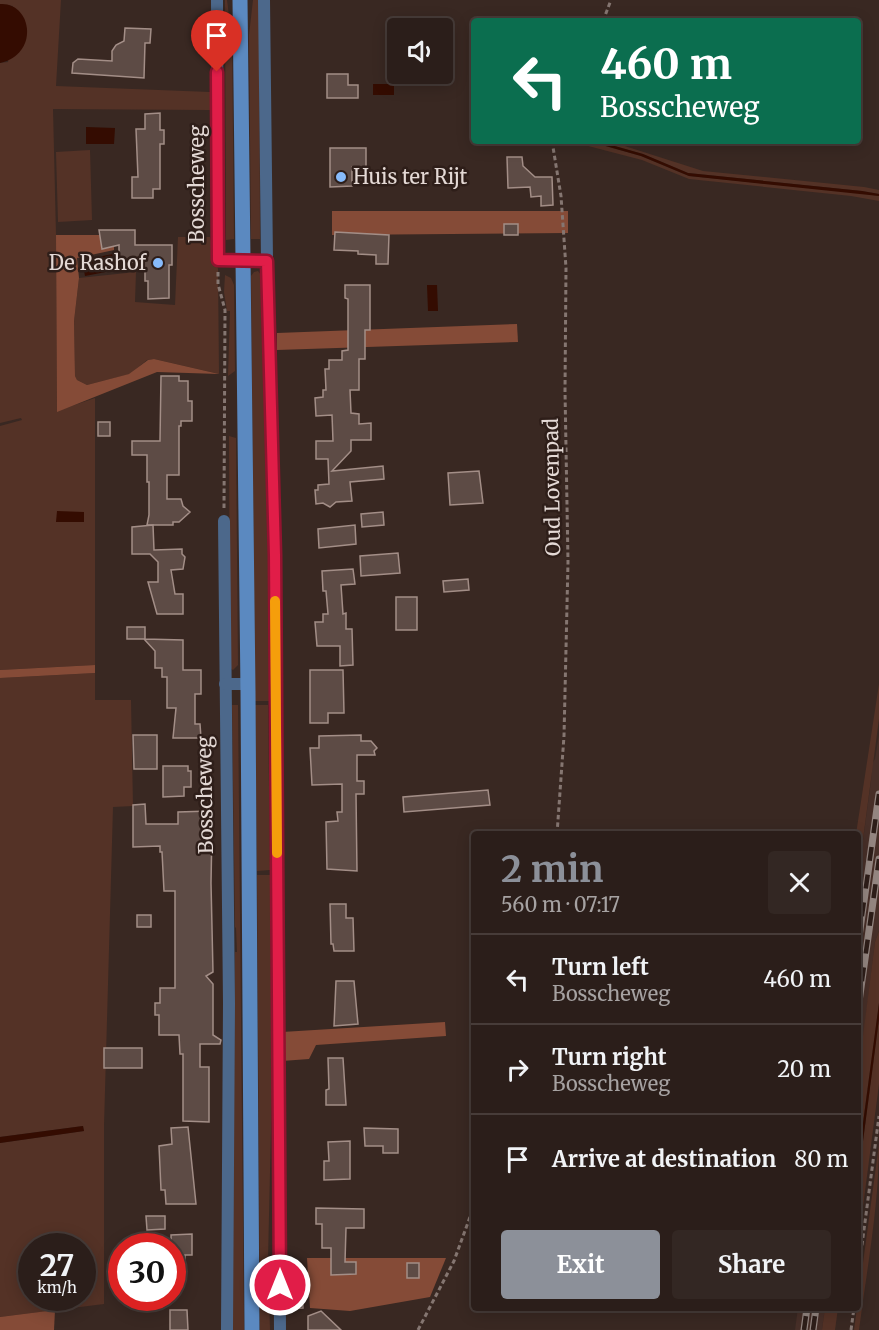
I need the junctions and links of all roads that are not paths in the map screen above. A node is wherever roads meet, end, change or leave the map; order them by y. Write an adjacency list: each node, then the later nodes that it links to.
1 (217, 0): 5 (street, Bosscheweg)
2 (240, 0): 5 (main road)
3 (264, 0): 4 (street)
4 (267, 261): 5 (street, Bosscheweg); 11 (street)
5 (242, 262): 8 (main road)
6 (224, 521): 7 (street, Bosscheweg)
7 (225, 684): 8 (street); 9 (street, Bosscheweg)
8 (248, 684): 10 (main road)
9 (227, 1330)
10 (252, 1330)
11 (280, 1330)

